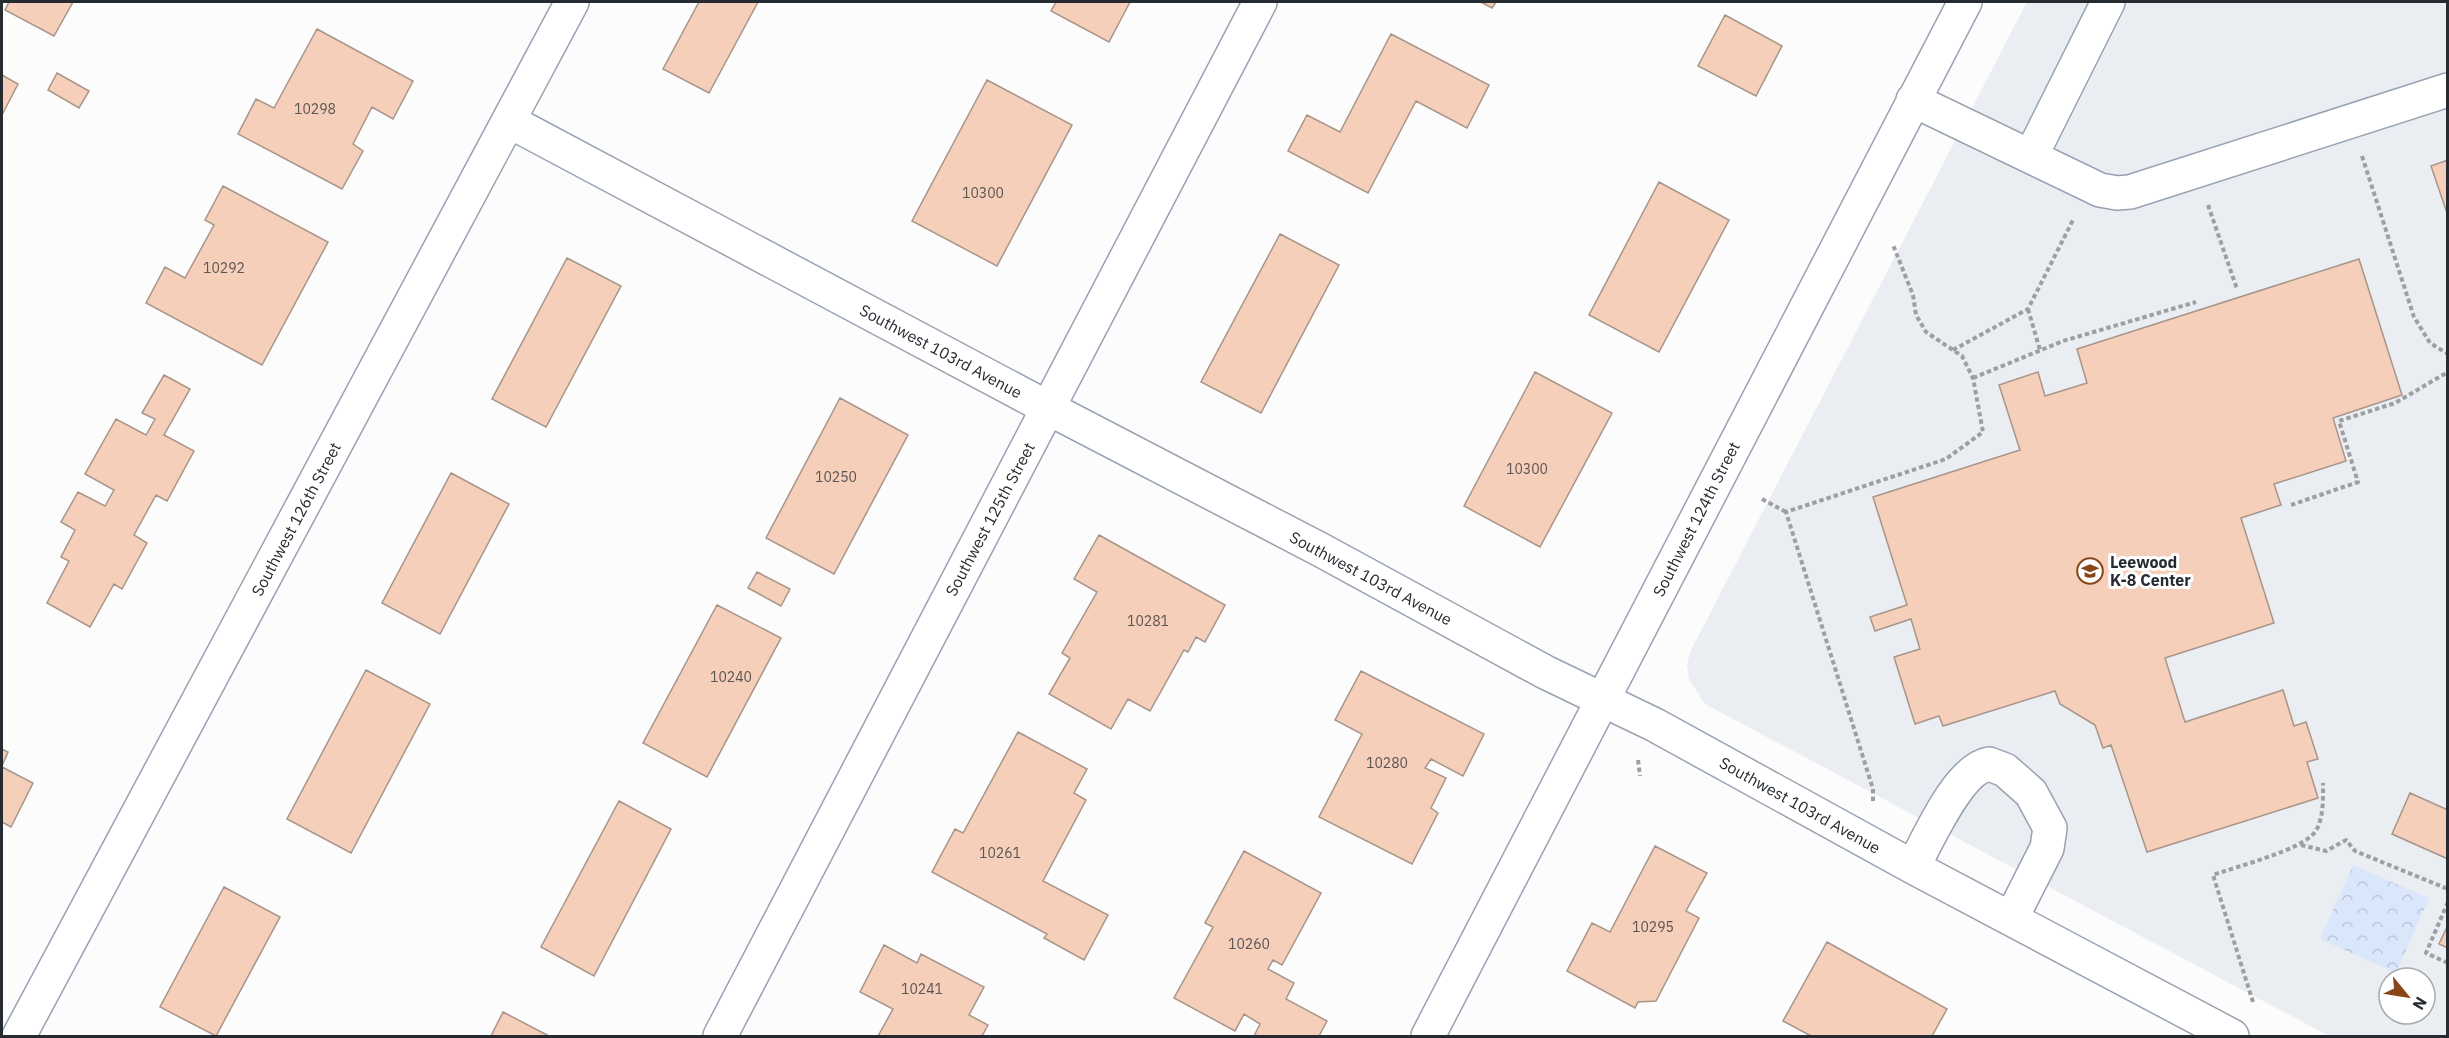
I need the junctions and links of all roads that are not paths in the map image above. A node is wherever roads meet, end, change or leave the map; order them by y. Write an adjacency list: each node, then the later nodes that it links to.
1 (572, 2): 7 (street, Southwest 126th Street)
2 (1260, 2): 9 (street, Southwest 125th Street)
3 (1965, 2): 6 (street, Southwest 124th Street)
4 (2108, 2): 8 (street)
5 (2448, 90): 8 (street)
6 (1913, 100): 8 (street); 10 (street, Southwest 124th Street)
7 (509, 121): 9 (street, Southwest 103rd Avenue); 13 (street, Southwest 126th Street)
8 (2031, 156)
9 (1048, 408): 10 (street, Southwest 103rd Avenue); 14 (street, Southwest 125th Street)
10 (1602, 700): 11 (street, Southwest 103rd Avenue); 15 (street, Southwest 124th Street)
11 (1913, 867): 12 (street, Southwest 103rd Avenue); 12 (street)
12 (2011, 919): 16 (street, Southwest 103rd Avenue)
13 (19, 1036)
14 (720, 1036)
15 (1428, 1036)
16 (2232, 1036)

